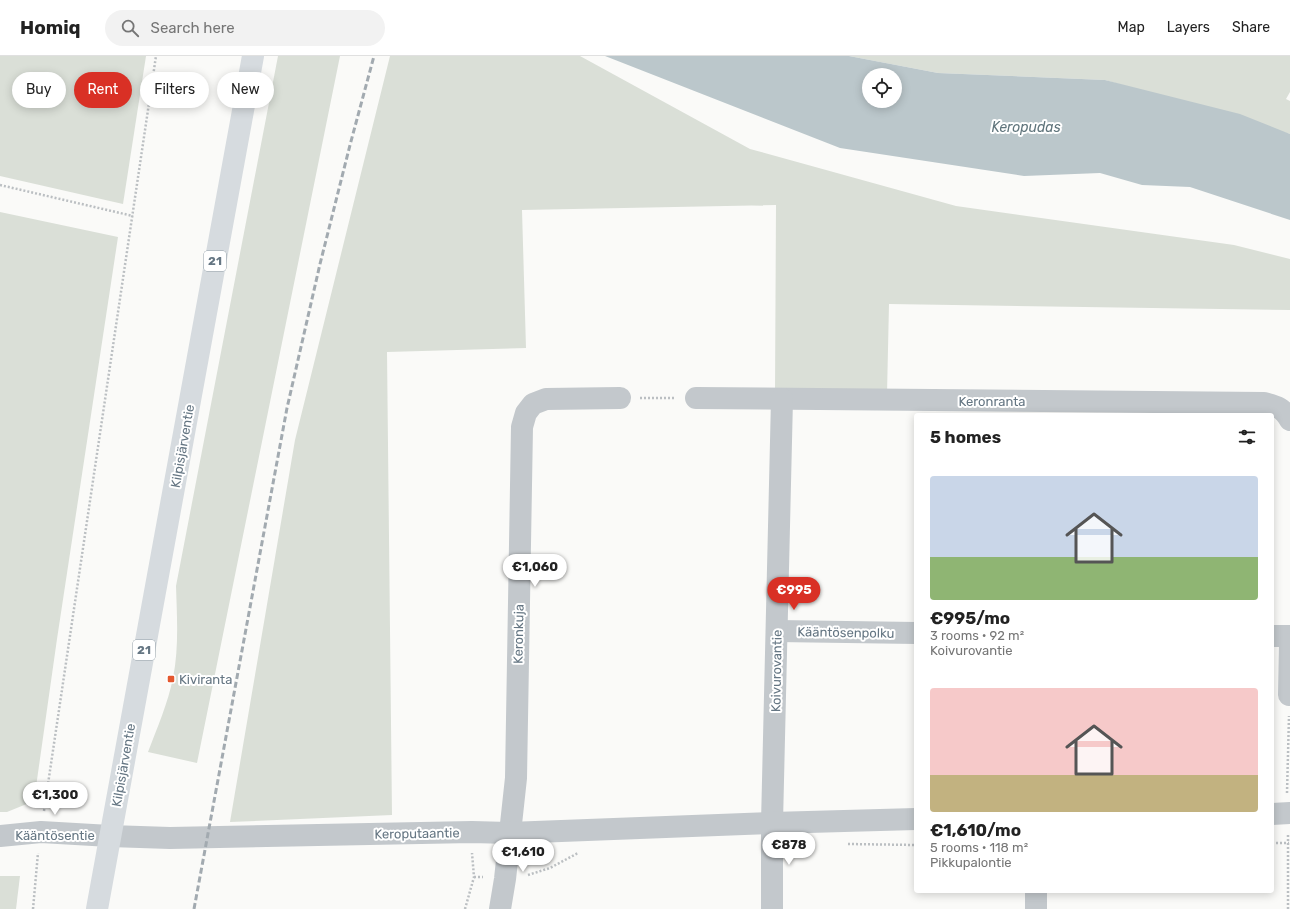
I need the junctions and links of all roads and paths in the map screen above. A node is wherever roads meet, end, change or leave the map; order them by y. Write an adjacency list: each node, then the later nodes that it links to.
1 (156, 56): 4 (path)
2 (253, 56): 23 (highway, Kilpisjärventie / 21)
3 (0, 185): 4 (path)
4 (133, 216): 15 (path)
5 (620, 398): 6 (path); 21 (street, Keronkuja)
6 (696, 398): 7 (street, Keronranta)
7 (782, 399): 8 (street, Keronranta); 9 (street, Koivurovantie)
8 (1288, 416)
9 (777, 631): 10 (street, Kääntösenpolku); 19 (street, Koivurovantie)
10 (914, 633)
11 (1274, 636): 12 (street)
12 (1290, 636)
13 (1290, 644): 14 (street)
14 (1289, 695)
15 (44, 813)
16 (1274, 814): 17 (street)
17 (1290, 814)
18 (914, 819): 19 (street, Keroputaantie)
19 (772, 822): 21 (street, Keroputaantie); 37 (street, Koivurovantie)
20 (472, 832): 21 (street, Keroputaantie); 23 (street, Keroputaantie); 30 (path)
21 (509, 833): 31 (street, Keronkuja)
22 (0, 836): 23 (street, Kääntösentie)
23 (110, 836): 34 (highway, 21)
24 (1274, 843): 25 (path)
25 (1290, 843)
26 (844, 844): 27 (path)
27 (914, 845)
28 (38, 851): 33 (path)
29 (580, 852): 31 (path)
30 (474, 877): 31 (path); 35 (path)
31 (505, 879): 36 (street, Keronkuja)
32 (1036, 893): 38 (street)
33 (33, 909)
34 (97, 909)
35 (465, 909)
36 (500, 909)
37 (772, 909)
38 (1036, 909)

